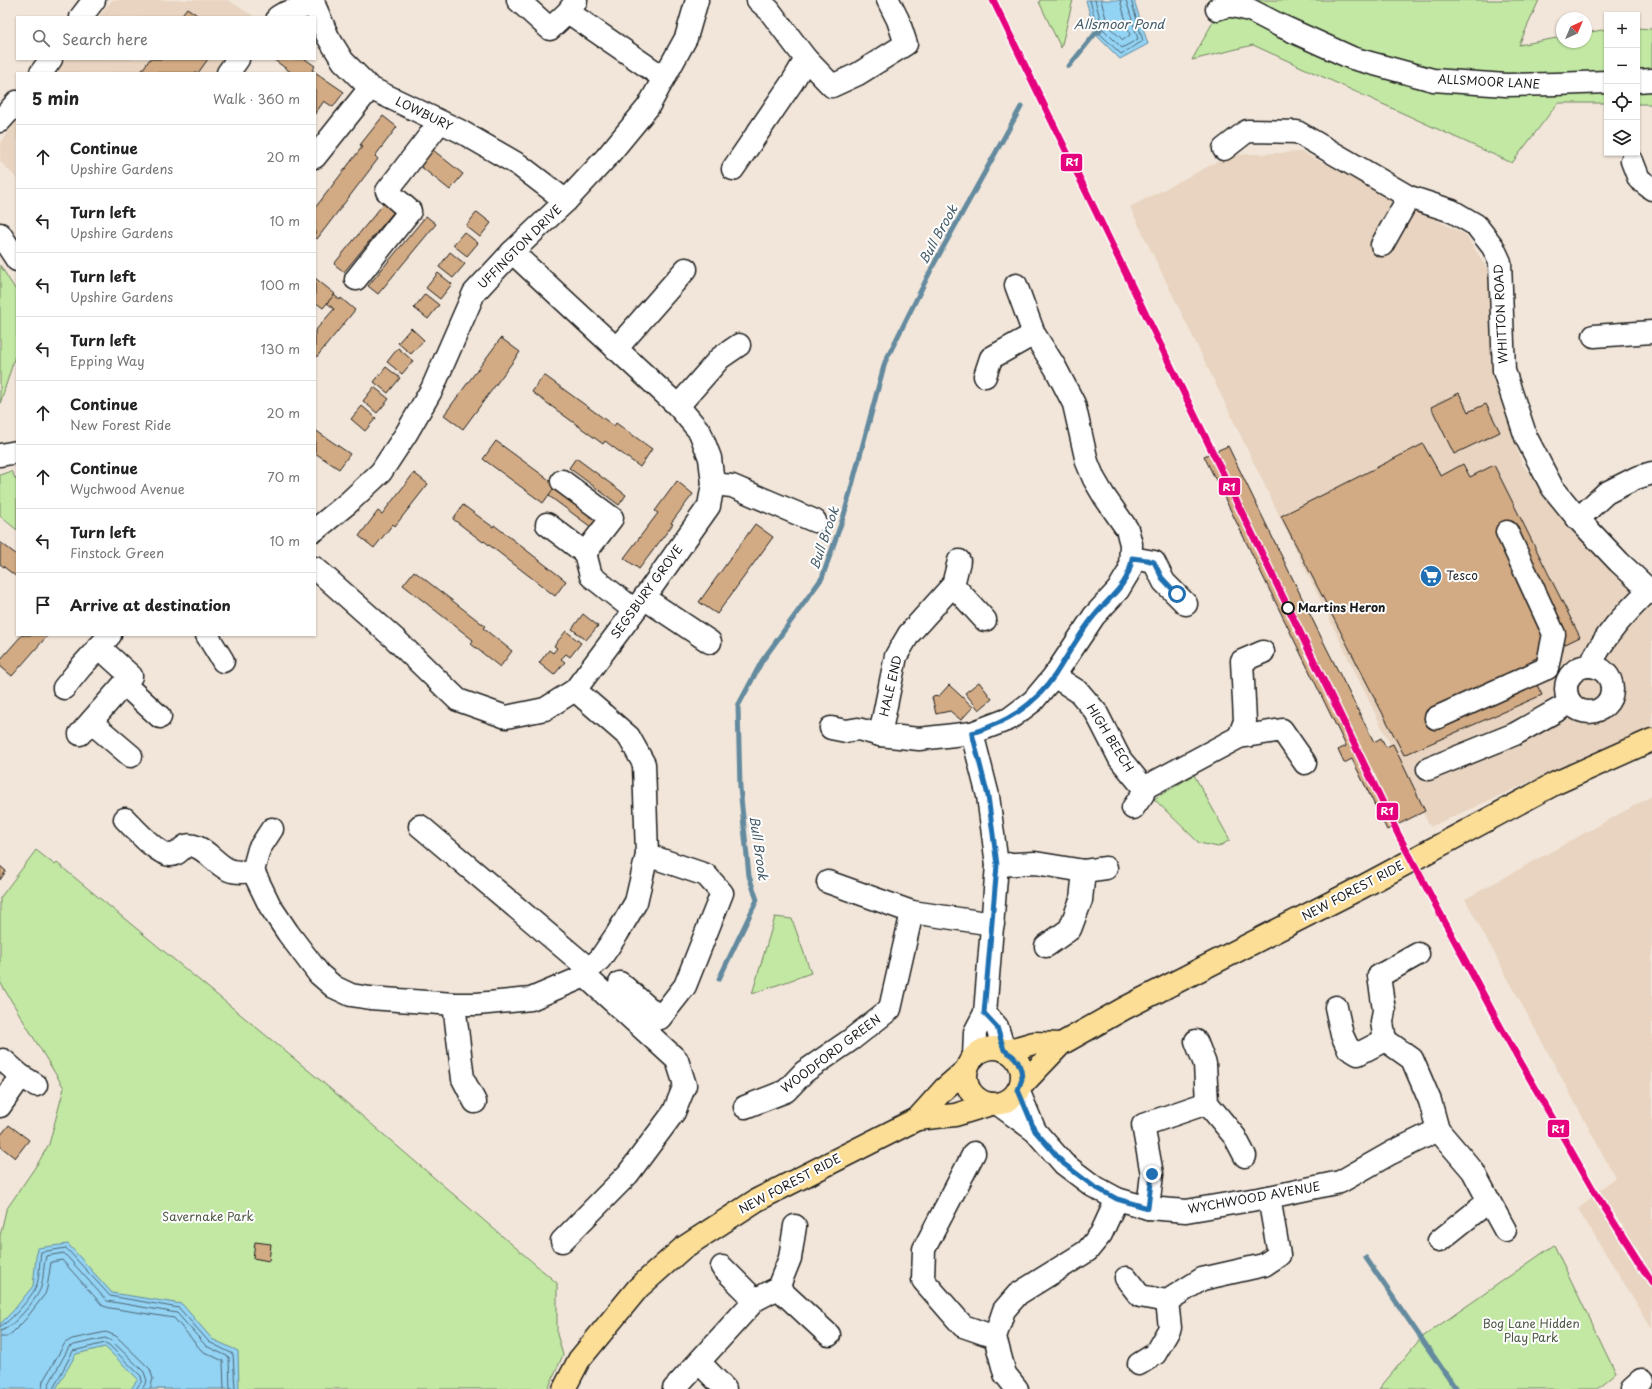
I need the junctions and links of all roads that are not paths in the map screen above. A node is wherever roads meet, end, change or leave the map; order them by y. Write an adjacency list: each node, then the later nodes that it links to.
1 (94, 0): 9 (street)
2 (518, 0): 7 (street)
3 (697, 0): 16 (street, UFFINGTON DRIVE)
4 (758, 0): 11 (street)
5 (888, 0): 11 (street)
6 (313, 2): 10 (street); 20 (street, LOWBURY)
7 (572, 6): 16 (street)
8 (1217, 10): 19 (street, ALLSMOOR LANE)
9 (83, 16)
10 (280, 16)
11 (806, 59): 27 (street)
12 (50, 60): 14 (street)
13 (237, 60): 15 (street)
14 (41, 72)
15 (229, 72)
16 (664, 78): 30 (street, UFFINGTON DRIVE)
17 (1652, 80): 18 (street)
18 (1640, 81)
19 (1604, 82)
20 (370, 88): 23 (street, LOWBURY); 25 (street)
21 (16, 103): 22 (street)
22 (0, 121)
23 (440, 122): 30 (street, LOWBURY); 36 (street)
24 (1224, 149): 29 (street, WHITTON ROAD)
25 (316, 156)
26 (1632, 161): 28 (street)
27 (733, 168)
28 (1652, 190)
29 (1409, 198): 32 (street); 50 (street, WHITTON ROAD)
30 (566, 201): 33 (street, UFFINGTON DRIVE)
31 (0, 234): 34 (street)
32 (1382, 245)
33 (512, 252): 42 (street, SEGSBURY GROVE); 53 (street, UFFINGTON DRIVE)
34 (16, 258)
35 (686, 269): 42 (street)
36 (356, 279)
37 (1016, 285): 39 (street)
38 (1652, 332): 40 (street)
39 (1034, 334): 43 (street); 56 (street)
40 (1594, 336)
41 (739, 345): 44 (street)
42 (616, 349): 44 (street, SEGSBURY GROVE)
43 (985, 376)
44 (678, 406): 49 (street, SEGSBURY GROVE)
45 (16, 452): 46 (street)
46 (0, 455)
47 (1652, 473): 50 (street)
48 (562, 481): 55 (street)
49 (713, 484): 51 (street); 61 (street, SEGSBURY GROVE)
50 (1578, 520): 60 (street, WHITTON ROAD)
51 (814, 521)
52 (547, 524): 55 (street)
53 (316, 529)
54 (1508, 532): 70 (street)
55 (585, 553): 61 (street)
56 (1132, 558): 62 (street); 71 (street, HALE END)
57 (959, 561): 59 (street, HALE END)
58 (316, 569): 75 (street, SEGSBURY GROVE)
59 (953, 585): 63 (street); 81 (street, HALE END)
60 (1650, 592): 69 (street)
61 (639, 604): 66 (street); 75 (street, SEGSBURY GROVE)
62 (1186, 604)
63 (985, 620)
64 (208, 636): 68 (street)
65 (104, 641): 73 (street); 74 (street)
66 (710, 642)
67 (1263, 652): 82 (street)
68 (223, 661)
69 (1590, 666): 72 (street); 76 (street)
70 (1547, 668): 72 (street); 78 (street)
71 (1054, 676): 80 (street, HALE END); 87 (street, HIGH BEECH)
72 (1568, 680): 76 (street)
73 (124, 684): 77 (street); 84 (street)
74 (64, 688)
75 (575, 690): 92 (street)
76 (1570, 703): 86 (street)
77 (160, 717)
78 (1436, 718)
79 (831, 728): 81 (street, HALE END)
80 (972, 733): 81 (street, HALE END); 93 (street)
81 (880, 735)
82 (1239, 737): 85 (street); 87 (street)
83 (1650, 742): 109 (main road, NEW FOREST RIDE)
84 (131, 756)
85 (1305, 763)
86 (1428, 769)
87 (1144, 788): 88 (street)
88 (1133, 808)
89 (125, 819): 95 (street)
90 (420, 826): 102 (street)
91 (272, 829): 95 (street)
92 (647, 855): 102 (street); 103 (street)
93 (997, 865): 96 (street); 99 (street)
94 (1106, 868): 96 (street)
95 (253, 871): 104 (street)
96 (1084, 871): 100 (street)
97 (828, 882): 98 (street)
98 (912, 912): 99 (street); 118 (street, WOODFORD GREEN)
99 (993, 924): 106 (street)
100 (1046, 946)
101 (1418, 954): 107 (street)
102 (586, 972): 104 (street); 130 (street)
103 (620, 983)
104 (454, 1004): 114 (street)
105 (1336, 1007): 107 (street)
106 (984, 1013): 110 (street); 112 (street)
107 (1385, 1040): 120 (street)
108 (1196, 1041): 115 (street)
109 (1061, 1044): 110 (main road, NEW FOREST RIDE); 113 (main road, NEW FOREST RIDE)
110 (1005, 1051): 112 (main road, NEW FOREST RIDE); 113 (main road)
111 (3, 1060): 117 (street)
112 (971, 1063): 116 (main road); 119 (main road, NEW FOREST RIDE)
113 (1019, 1089): 116 (main road, NEW FOREST RIDE); 121 (street, WYCHWOOD AVENUE)
114 (475, 1102)
115 (1207, 1103): 123 (street); 127 (street)
116 (995, 1104): 119 (main road, NEW FOREST RIDE); 121 (street, WYCHWOOD AVENUE)
117 (0, 1106)
118 (745, 1107)
119 (917, 1119): 141 (main road, NEW FOREST RIDE)
120 (1438, 1130): 124 (street, WYCHWOOD AVENUE); 126 (street)
121 (1035, 1131): 125 (street, WYCHWOOD AVENUE)
122 (974, 1153): 138 (street)
123 (1245, 1156)
124 (1269, 1197): 127 (street, WYCHWOOD AVENUE); 136 (street)
125 (1117, 1199): 127 (street, WYCHWOOD AVENUE); 138 (street)
126 (1490, 1201): 129 (street); 131 (street)
127 (1148, 1208)
128 (795, 1226): 134 (street)
129 (1505, 1230)
130 (562, 1241)
131 (1439, 1241)
132 (722, 1267): 135 (street)
133 (1126, 1278): 136 (street)
134 (778, 1288): 135 (street); 137 (street)
135 (755, 1300): 139 (street)
136 (1167, 1301): 140 (street)
137 (829, 1336)
138 (995, 1337): 144 (street)
139 (699, 1362): 142 (street); 143 (street)
140 (1139, 1364)
141 (564, 1389)
142 (674, 1389)
143 (725, 1389)
144 (1017, 1389)

